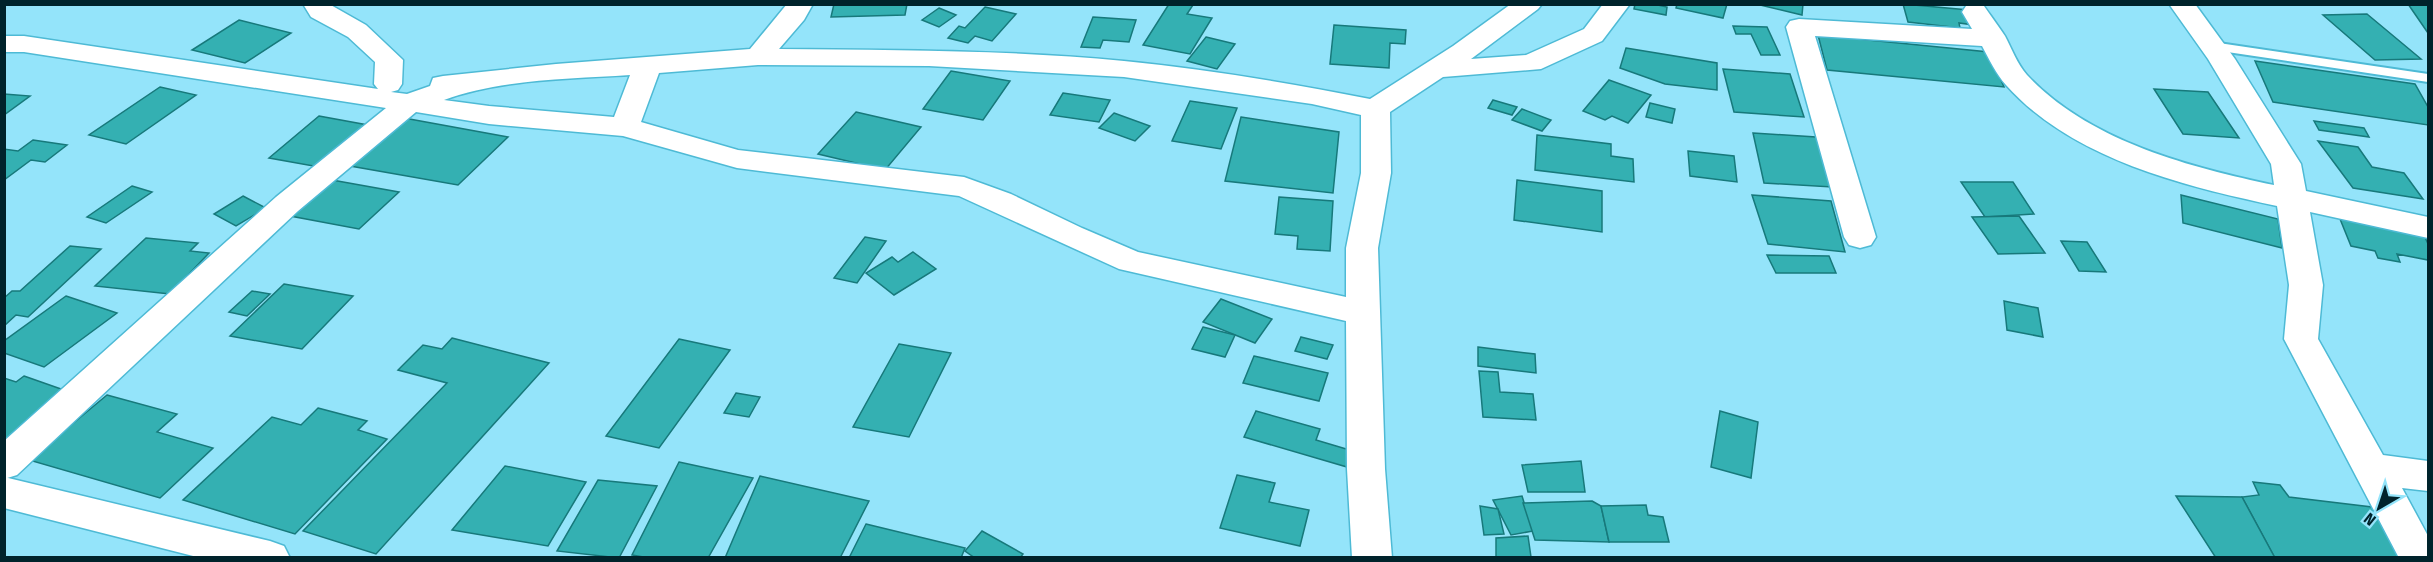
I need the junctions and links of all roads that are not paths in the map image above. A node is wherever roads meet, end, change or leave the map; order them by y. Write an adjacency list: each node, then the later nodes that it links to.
1 (316, 4): 14 (street)
2 (800, 4): 10 (street)
3 (1529, 4): 12 (street)
4 (1617, 4): 12 (street)
5 (2182, 4): 9 (street)
6 (1975, 12): 7 (street)
7 (1993, 39): 17 (street); 19 (street)
8 (4, 44): 14 (street)
9 (2212, 46): 13 (lane); 17 (street)
10 (759, 57): 11 (street); 15 (street)
11 (647, 67): 14 (street); 16 (street)
12 (1434, 70): 15 (street)
13 (2428, 78)
14 (399, 93): 16 (street); 21 (street)
15 (1375, 109): 20 (street)
16 (625, 127): 20 (street)
17 (2293, 198): 18 (street); 22 (street)
18 (2428, 227)
19 (1860, 237)
20 (1362, 313): 26 (street)
21 (4, 464)
22 (2372, 469): 23 (street); 27 (street)
23 (2428, 476)
24 (4, 492): 25 (street)
25 (270, 558)
26 (1372, 558)
27 (2420, 558)

